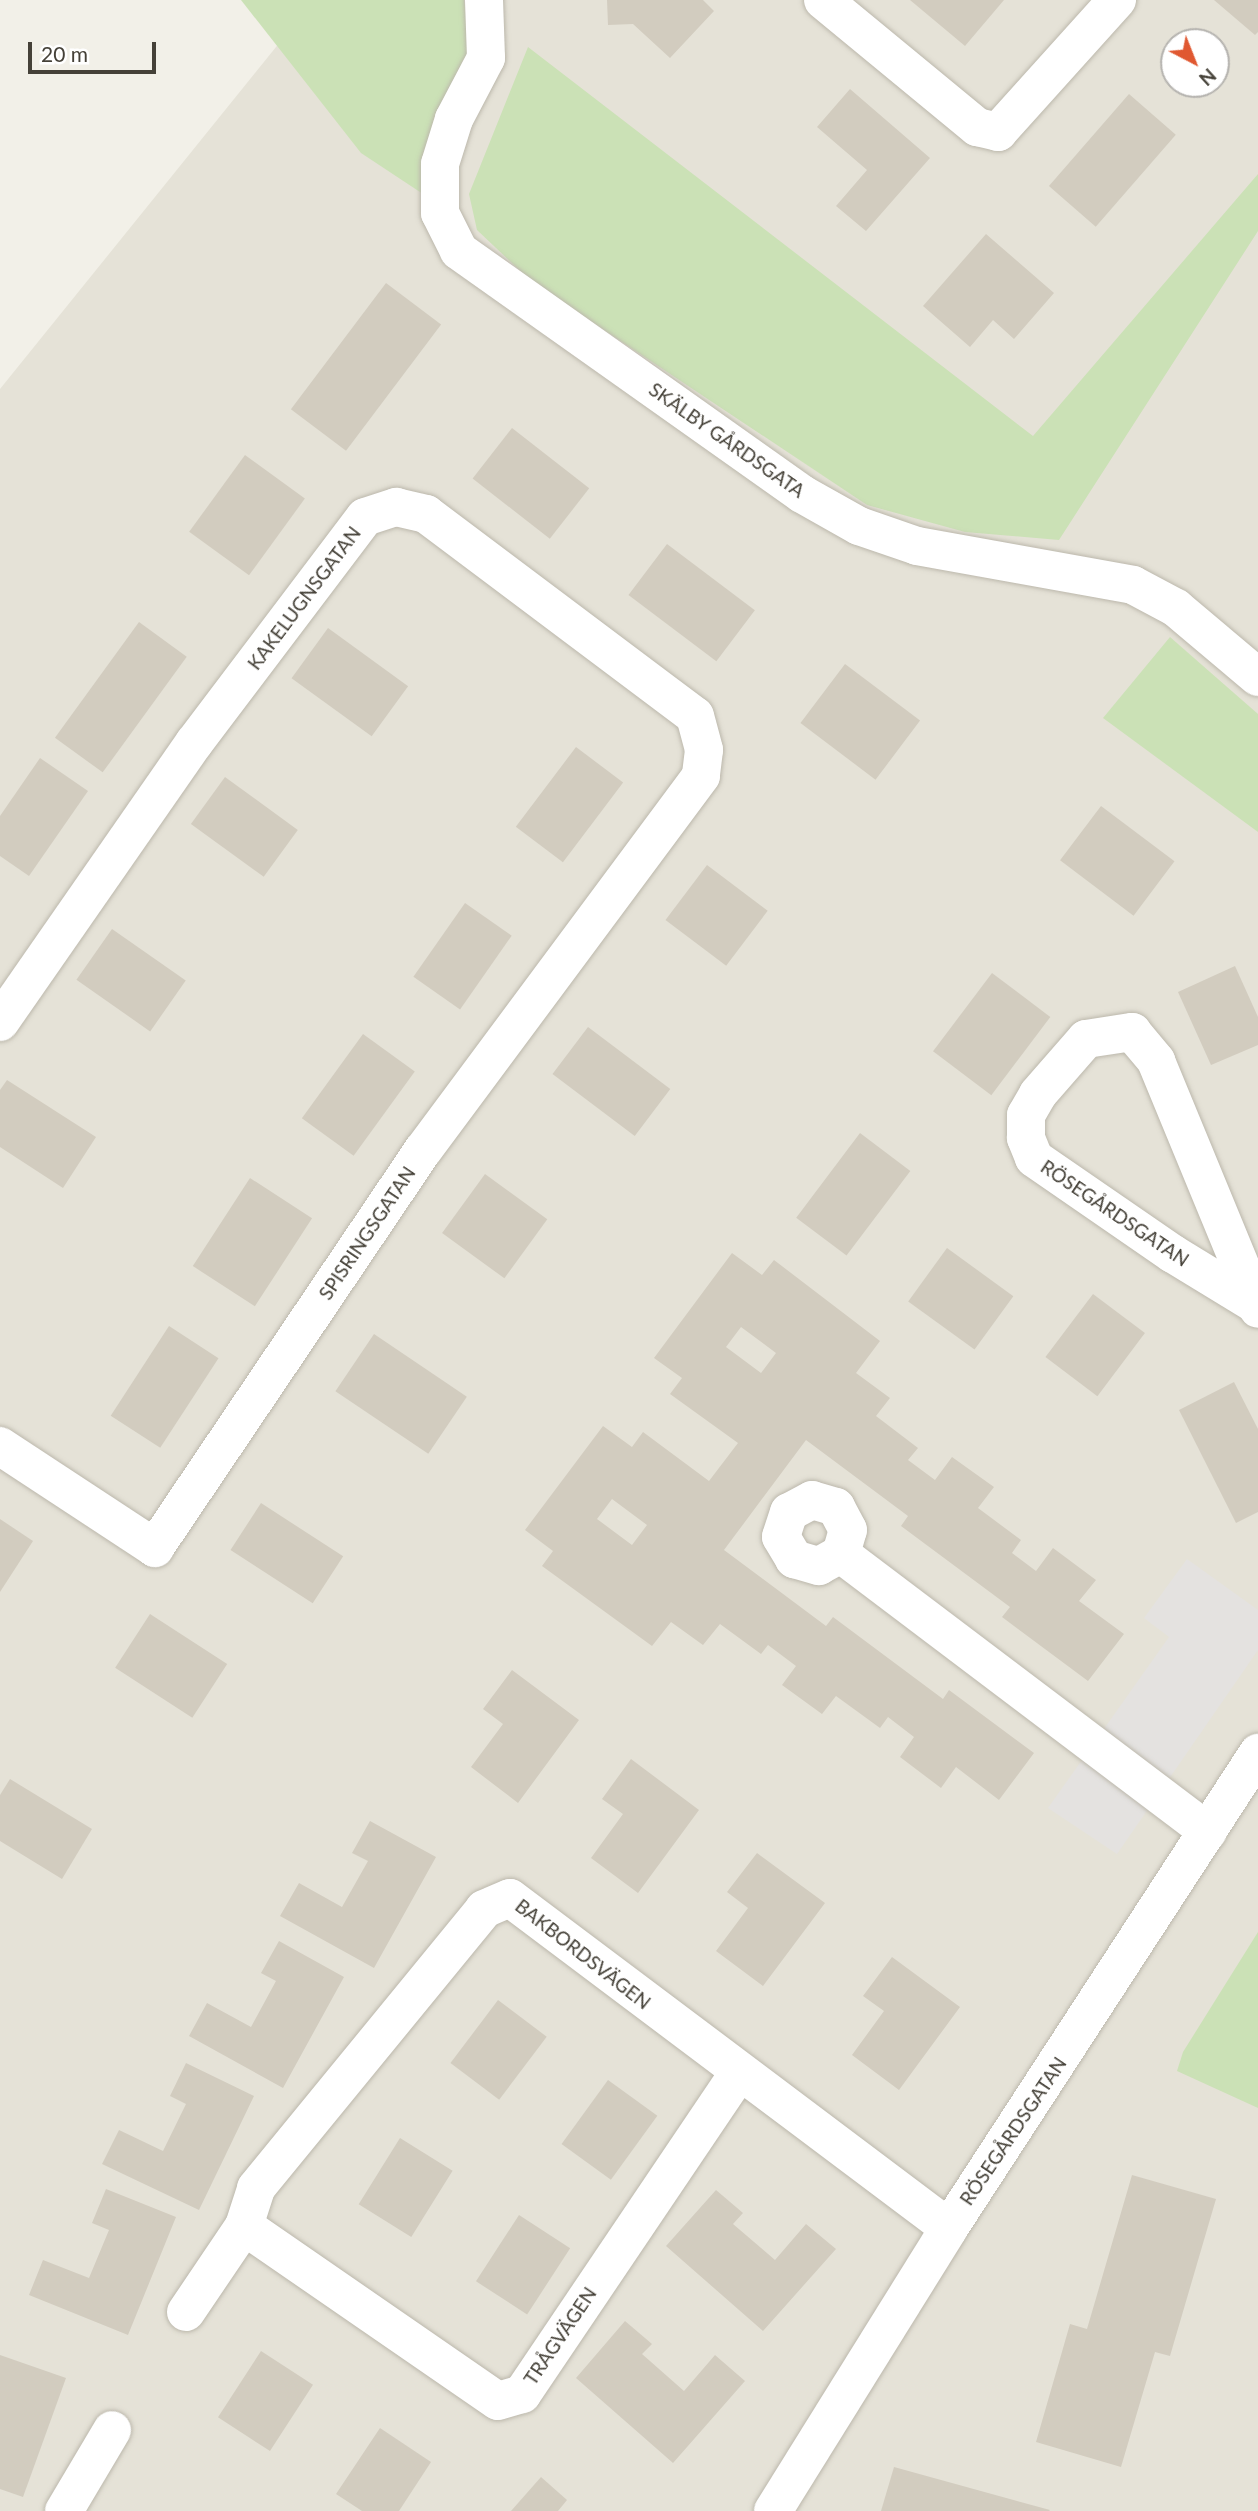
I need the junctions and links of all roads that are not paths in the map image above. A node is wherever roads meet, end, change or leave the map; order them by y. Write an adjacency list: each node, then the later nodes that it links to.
1 (484, 0): 4 (street, SKÄLBY GÅRDSGATA)
2 (823, 0): 3 (street)
3 (1117, 0)
4 (1258, 677)
5 (701, 776): 6 (street, KAKELUGNSGATAN); 8 (street, SPISRINGSGATAN)
6 (0, 1022)
7 (1257, 1306): 7 (street, RÖSEGÅRDSGATAN)
8 (0, 1446)
9 (841, 1554): 11 (street)
10 (1258, 1753): 11 (street, RÖSEGÅRDSGATAN)
11 (1208, 1832): 14 (street, RÖSEGÅRDSGATAN)
12 (739, 2072): 13 (street, BAKBORDSVÄGEN); 13 (street, TRÅGVÄGEN); 14 (street, BAKBORDSVÄGEN)
13 (244, 2225): 15 (street, BAKBORDSVÄGEN)
14 (949, 2228): 18 (street, RÖSEGÅRDSGATAN)
15 (186, 2312)
16 (112, 2430): 17 (street)
17 (64, 2511)
18 (773, 2511)

